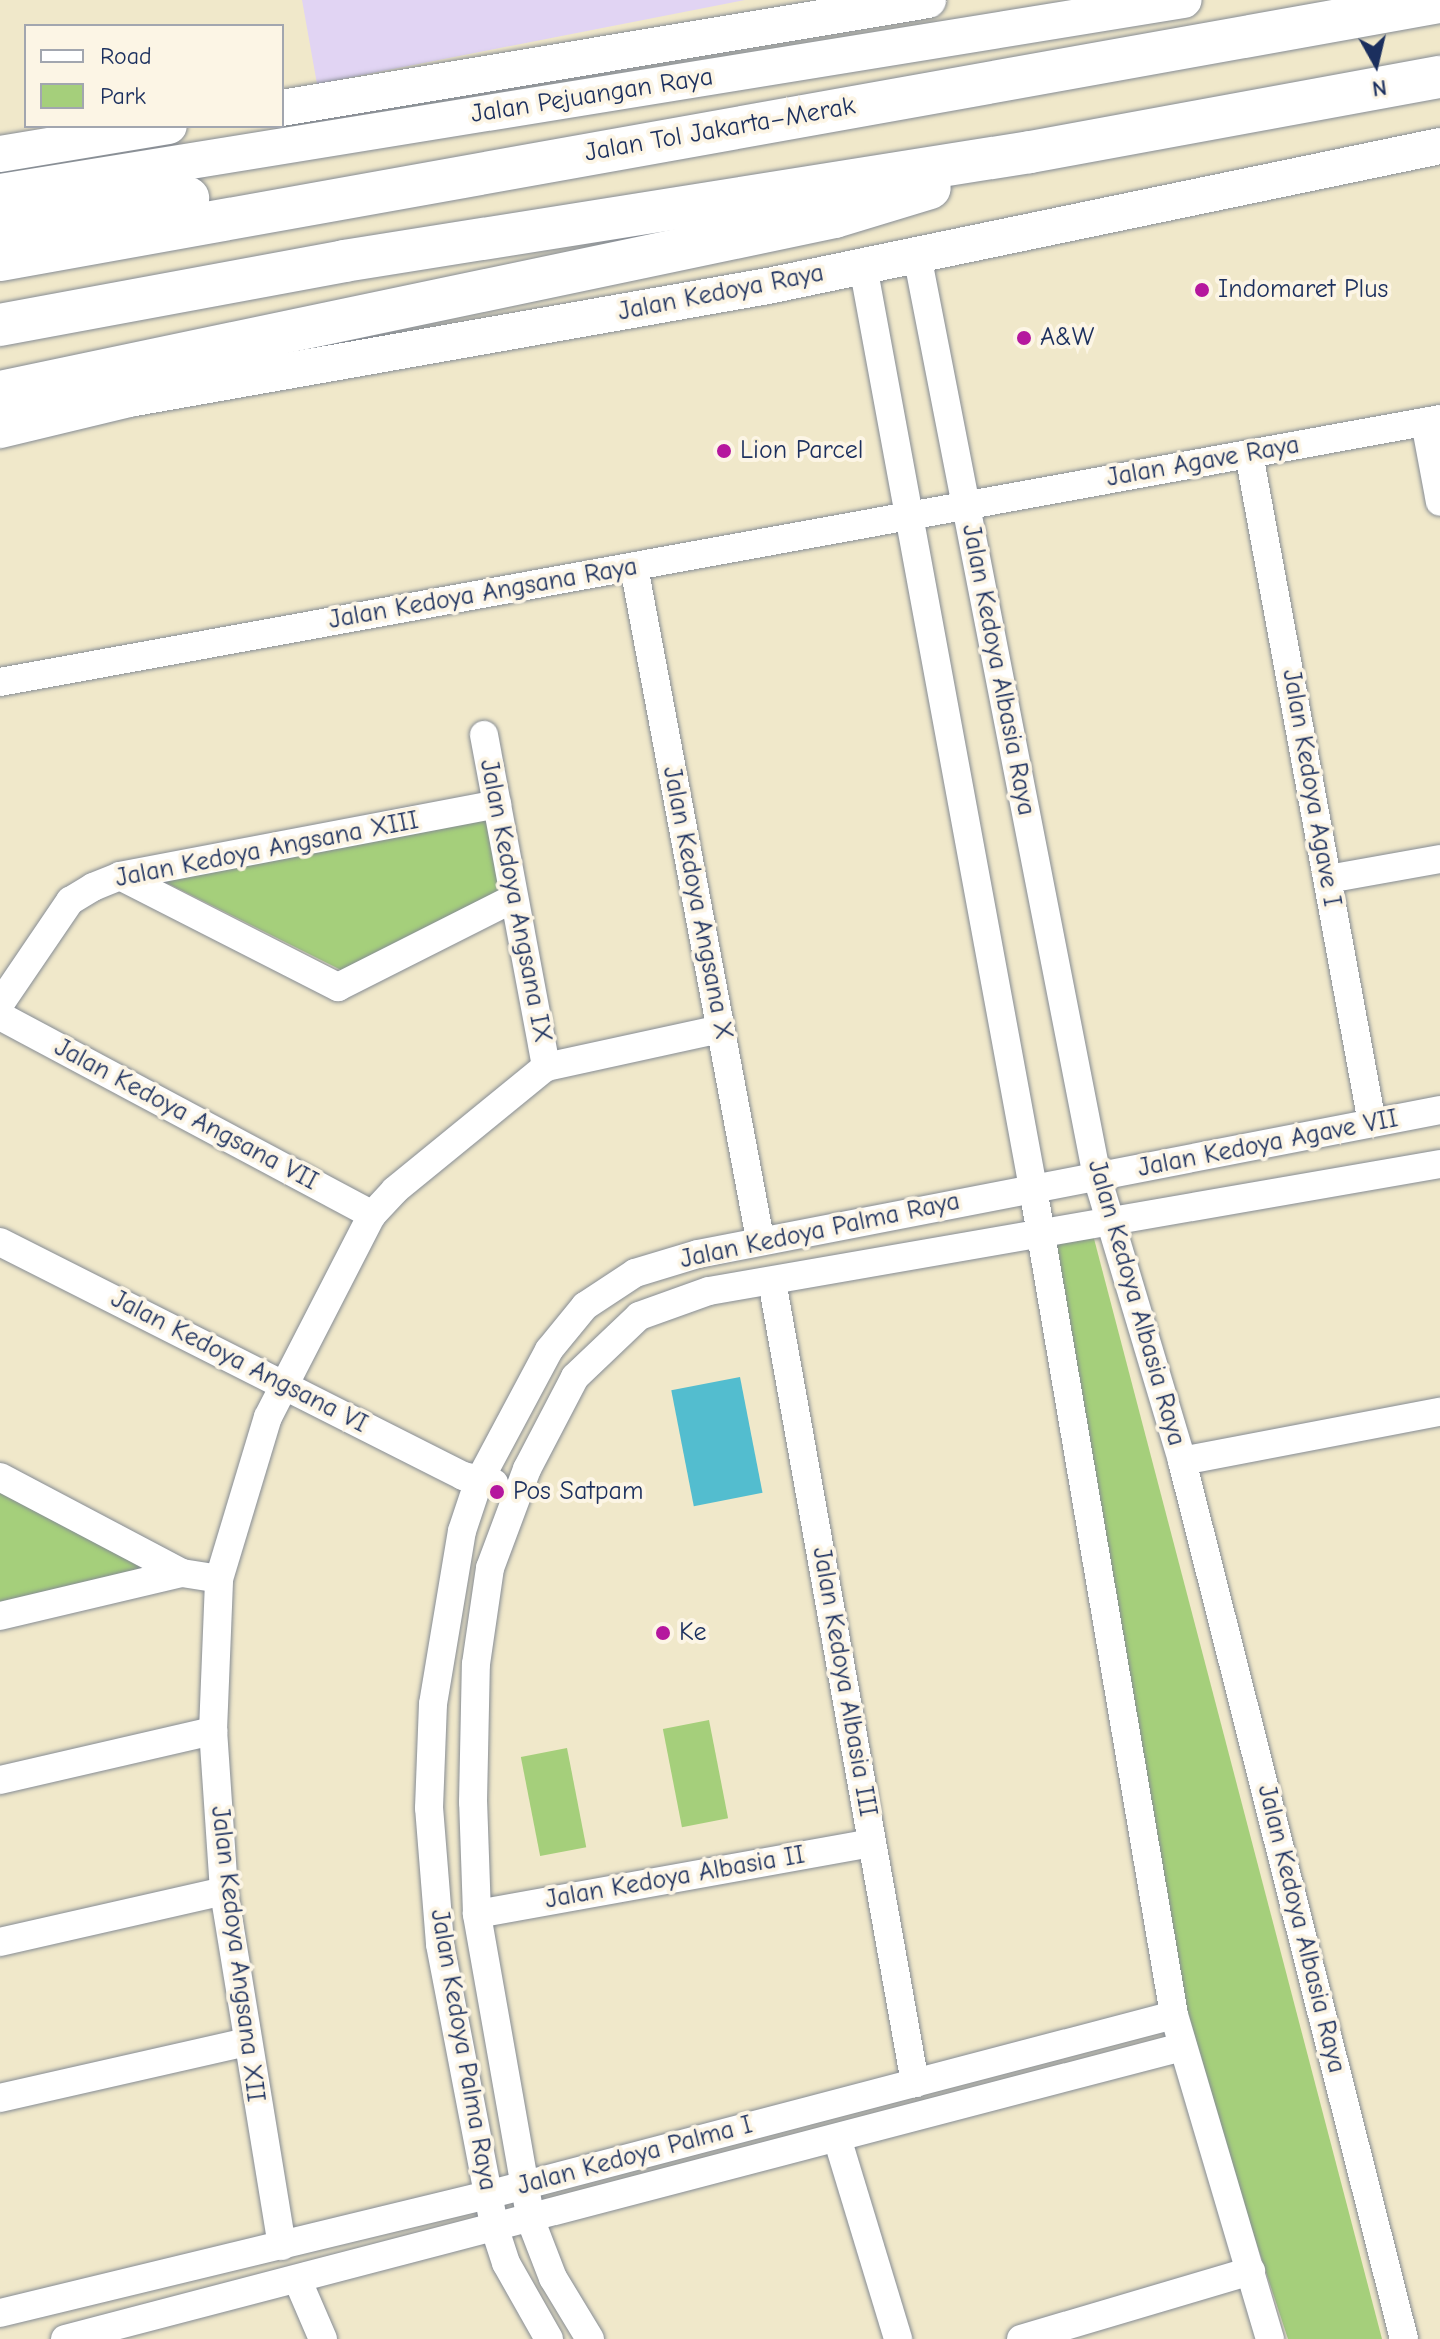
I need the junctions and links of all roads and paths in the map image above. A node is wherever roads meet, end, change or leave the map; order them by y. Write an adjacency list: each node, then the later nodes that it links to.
1 (928, 0): 5 (main road, Jalan Pejuangan Raya)
2 (1184, 0): 11 (main road, Jalan Pejuangan Raya)
3 (1440, 2): 10 (highway, Jalan Tol Jakarta–Merak)
4 (1440, 77): 8 (highway)
5 (284, 108)
6 (157, 128): 9 (main road)
7 (1440, 146): 13 (main road, Jalan Kedoya Raya)
8 (1030, 152): 15 (highway); 19 (highway)
9 (0, 154)
10 (436, 180): 12 (highway); 14 (highway, Jalan Tol Jakarta–Merak)
11 (0, 192)
12 (0, 224)
13 (917, 255): 16 (main road, Jalan Kedoya Raya); 24 (street, Jalan Kedoya Albasia Raya)
14 (0, 260)
15 (344, 261): 17 (highway); 18 (highway)
16 (863, 266): 21 (main road, Jalan Kedoya Raya); 25 (street)
17 (0, 325)
18 (0, 353)
19 (0, 392)
20 (1433, 420): 22 (street, Jalan Agave Raya); 23 (street)
21 (0, 430)
22 (1249, 454): 24 (street, Jalan Agave Raya); 32 (street, Jalan Kedoya Agave I)
23 (1440, 502)
24 (966, 505): 25 (street, Jalan Kedoya Angsana Raya); 41 (street, Jalan Kedoya Albasia Raya)
25 (911, 515): 26 (street, Jalan Kedoya Angsana Raya); 42 (street)
26 (634, 567): 27 (street, Jalan Kedoya Angsana Raya); 36 (street, Jalan Kedoya Angsana X)
27 (0, 682)
28 (484, 735): 29 (street, Jalan Kedoya Angsana IX)
29 (497, 804): 31 (street, Jalan Kedoya Angsana XIII); 33 (street, Jalan Kedoya Angsana IX)
30 (1440, 859): 32 (street)
31 (120, 876): 33 (street); 34 (street, Jalan Kedoya Angsana XIII)
32 (1328, 879): 39 (street, Jalan Kedoya Agave I)
33 (514, 898): 37 (street, Jalan Kedoya Angsana IX)
34 (0, 1004)
35 (0, 1016): 43 (street, Jalan Kedoya Angsana VII)
36 (720, 1029): 37 (street); 46 (street, Jalan Kedoya Angsana X)
37 (546, 1067): 43 (street, Jalan Kedoya Angsana XII)
38 (1440, 1110): 39 (street, Jalan Kedoya Agave VII)
39 (1372, 1123): 41 (street, Jalan Kedoya Agave VII)
40 (1440, 1164): 44 (street, Jalan Kedoya Palma Raya)
41 (1097, 1177): 42 (street, Jalan Kedoya Palma Raya); 44 (street, Jalan Kedoya Albasia Raya)
42 (1033, 1188): 45 (street); 46 (street, Jalan Kedoya Palma Raya)
43 (372, 1215): 49 (street, Jalan Kedoya Angsana XII)
44 (1111, 1224): 45 (street, Jalan Kedoya Palma Raya); 51 (street, Jalan Kedoya Albasia Raya)
45 (1042, 1237): 48 (street, Jalan Kedoya Palma Raya); 64 (street)
46 (760, 1239): 53 (street, Jalan Kedoya Palma Raya)
47 (0, 1242): 49 (street, Jalan Kedoya Angsana VI)
48 (772, 1281): 54 (street, Jalan Kedoya Palma Raya); 60 (street, Jalan Kedoya Albasia III)
49 (283, 1382): 53 (street, Jalan Kedoya Angsana VI); 56 (street, Jalan Kedoya Angsana XII)
50 (1440, 1412): 51 (street)
51 (1182, 1461): 87 (street, Jalan Kedoya Albasia Raya)
52 (0, 1477): 55 (street)
53 (478, 1483): 54 (street, Jalan Kedoya Angsana VI); 71 (street, Jalan Kedoya Palma Raya)
54 (514, 1502): 62 (street, Jalan Kedoya Palma Raya)
55 (182, 1573): 56 (street); 57 (street)
56 (219, 1579): 58 (street, Jalan Kedoya Angsana XII)
57 (0, 1616)
58 (213, 1731): 59 (street); 61 (street, Jalan Kedoya Angsana XII)
59 (0, 1780)
60 (872, 1843): 62 (street, Jalan Kedoya Albasia II); 67 (street, Jalan Kedoya Albasia III)
61 (224, 1891): 63 (street); 65 (street, Jalan Kedoya Angsana XII)
62 (477, 1914): 70 (street, Jalan Kedoya Palma Raya)
63 (0, 1942)
64 (1174, 2015): 66 (street); 67 (street, Jalan Kedoya Palma I)
65 (246, 2042): 68 (street); 74 (street, Jalan Kedoya Angsana XII)
66 (1182, 2047): 69 (street, Jalan Kedoya Palma I); 75 (street)
67 (915, 2083): 70 (street, Jalan Kedoya Palma I)
68 (0, 2098)
69 (838, 2141): 72 (street, Jalan Kedoya Palma I); 84 (street)
70 (524, 2185): 71 (street, Jalan Kedoya Palma I); 72 (street, Jalan Kedoya Palma Raya)
71 (487, 2195): 73 (street, Jalan Kedoya Palma Raya); 74 (street, Jalan Kedoya Palma I)
72 (531, 2221): 73 (street, Jalan Kedoya Palma I); 83 (street, Jalan Kedoya Palma Raya)
73 (495, 2230): 76 (street, Jalan Kedoya Palma I); 82 (street, Jalan Kedoya Palma Raya)
74 (282, 2246): 77 (street, Jalan Kedoya Palma I)
75 (1251, 2271): 85 (street); 86 (street)
76 (298, 2281): 79 (street, Jalan Kedoya Palma I); 81 (street)
77 (88, 2292): 78 (street, Jalan Kedoya Palma I); 79 (street)
78 (0, 2313)
79 (96, 2331): 80 (street, Jalan Kedoya Palma I)
80 (65, 2339)
81 (323, 2339)
82 (549, 2339)
83 (590, 2339)
84 (898, 2339)
85 (1021, 2339)
86 (1270, 2339)
87 (1404, 2339)

